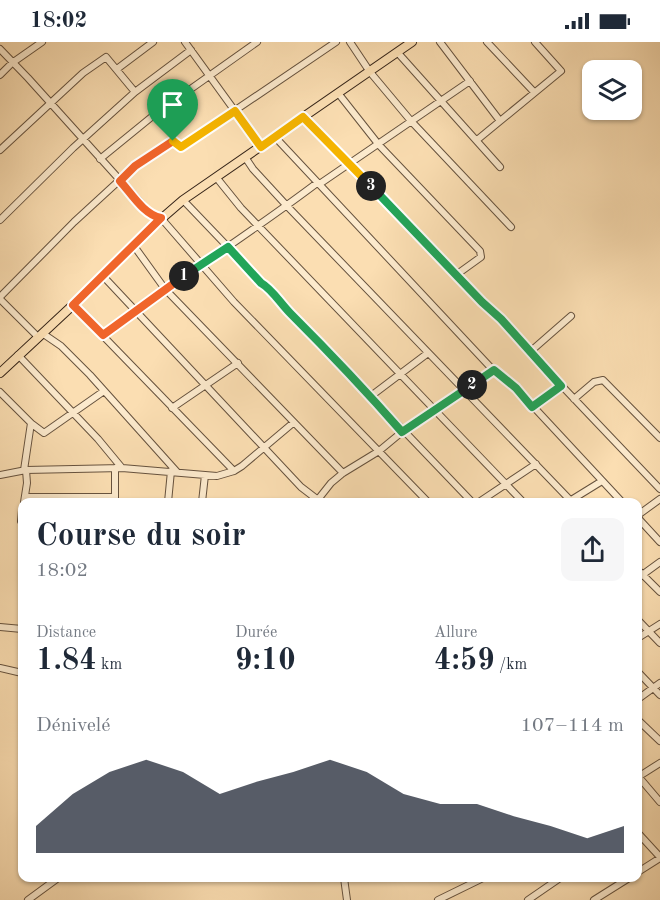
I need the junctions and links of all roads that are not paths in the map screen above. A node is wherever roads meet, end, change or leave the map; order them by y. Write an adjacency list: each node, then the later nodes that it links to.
1 (42, 42): 14 (street)
2 (153, 42): 15 (street)
3 (185, 42): 12 (street)
4 (257, 42): 18 (street)
5 (336, 42): 25 (street)
6 (350, 42): 16 (street)
7 (412, 42): 13 (main road)
8 (440, 42): 19 (street)
9 (487, 42): 21 (street)
10 (535, 42): 21 (street)
11 (0, 49): 14 (street)
12 (191, 50): 18 (street); 20 (street)
13 (398, 53): 16 (main road); 23 (street)
14 (12, 63): 17 (street); 24 (street)
15 (117, 69): 20 (street); 24 (street)
16 (370, 72): 22 (main road); 27 (street)
17 (0, 75)
18 (211, 76): 25 (street); 36 (street)
19 (470, 81): 23 (street); 28 (street)
20 (135, 92): 30 (street)
21 (534, 92): 28 (street)
22 (338, 93): 26 (main road); 32 (street)
23 (440, 101): 27 (street); 31 (street)
24 (50, 103): 30 (street); 34 (street)
25 (235, 111): 33 (street); 40 (street)
26 (303, 117): 29 (main road); 37 (street)
27 (411, 121): 32 (street); 47 (street)
28 (500, 121): 31 (street)
29 (275, 137): 33 (main road); 41 (street)
30 (82, 140): 36 (street); 45 (street)
31 (477, 140): 38 (street)
32 (379, 145): 37 (street); 52 (street)
33 (261, 147): 35 (main road)
34 (0, 150)
35 (245, 157): 39 (main road); 43 (street)
36 (100, 159): 40 (street)
37 (349, 163): 41 (street); 52 (street)
38 (500, 167)
39 (216, 177): 42 (main road); 46 (street)
40 (120, 181): 44 (street); 54 (street)
41 (317, 183): 43 (street); 64 (street)
42 (183, 200): 44 (main road); 49 (street)
43 (287, 206): 46 (street); 61 (street)
44 (161, 218): 48 (main road); 50 (street)
45 (0, 220)
46 (259, 227): 49 (street); 66 (street)
47 (511, 228)
48 (134, 246): 51 (main road); 53 (street)
49 (228, 247): 50 (street); 72 (street)
50 (200, 264): 53 (street); 83 (street)
51 (102, 275): 55 (main road); 56 (street)
52 (456, 275): 60 (street)
53 (165, 289): 56 (street); 63 (street)
54 (0, 298): 58 (street)
55 (73, 305): 58 (main road); 59 (street)
56 (135, 311): 59 (street); 67 (street)
57 (571, 316): 60 (street)
58 (40, 335): 62 (main road); 69 (street)
59 (103, 335): 75 (street)
60 (531, 351): 68 (street)
61 (428, 353): 66 (street); 70 (street)
62 (18, 355): 65 (main road); 77 (street)
63 (238, 363): 67 (street); 79 (street)
64 (494, 370): 70 (street); 74 (street)
65 (0, 372)
66 (400, 375): 72 (street); 76 (street)
67 (204, 385): 75 (street); 82 (street)
68 (561, 386): 73 (street); 74 (street)
69 (104, 391): 77 (street); 88 (street)
70 (464, 391): 76 (street); 84 (street)
71 (0, 392): 78 (street)
72 (371, 396): 80 (street)
73 (574, 399): 81 (street); 94 (street)
74 (532, 407): 92 (street)
75 (172, 408): 87 (street)
76 (434, 410): 80 (street); 93 (street)
77 (72, 413): 78 (street); 85 (street)
78 (31, 423): 86 (street)
79 (293, 423): 82 (street); 89 (street)
80 (402, 432): 83 (street); 102 (street)
81 (660, 438)
82 (263, 447): 87 (street); 99 (street)
83 (379, 451): 89 (street); 101 (street)
84 (536, 464): 93 (street); 105 (street)
85 (119, 468): 86 (street); 88 (street); 96 (street)
86 (25, 470): 90 (street); 95 (street)
87 (234, 471): 91 (street)
88 (175, 472): 91 (street); 97 (street)
89 (343, 473): 100 (street)
90 (0, 475)
91 (205, 475): 98 (street)
92 (602, 481): 106 (street); 107 (street)
93 (505, 484): 103 (street); 104 (street)
94 (660, 489)
95 (25, 498)
96 (115, 498)
97 (169, 498)
98 (202, 498)
99 (313, 498)
100 (319, 498)
101 (424, 498)
102 (467, 498)
103 (485, 498)
104 (520, 498)
105 (566, 498)
106 (576, 498)
107 (618, 498)
108 (660, 500): 109 (street)
109 (642, 514)
110 (642, 522): 111 (street)
111 (660, 542)
112 (660, 562): 113 (street)
113 (642, 572)
114 (642, 577): 115 (street)
115 (660, 592)
116 (642, 624): 120 (street)
117 (660, 624): 120 (street)
118 (0, 627): 119 (street)
119 (18, 629)
120 (649, 632): 121 (street); 122 (street)
121 (642, 636)
122 (660, 643)
123 (0, 668): 124 (street)
124 (18, 672)
125 (642, 676): 127 (street)
126 (660, 683): 127 (street)
127 (653, 688): 128 (street); 129 (street)
128 (660, 695)
129 (642, 696)
130 (642, 724): 131 (street)
131 (660, 741)
132 (660, 763): 133 (street)
133 (642, 774)
134 (642, 782): 135 (street)
135 (660, 802)
136 (642, 837): 137 (street)
137 (660, 857): 138 (street)
138 (642, 869)
139 (53, 882): 144 (street)
140 (345, 882): 145 (street)
141 (475, 882): 146 (street)
142 (554, 882): 147 (street)
143 (623, 882): 148 (street)
144 (28, 900)
145 (347, 900)
146 (438, 900)
147 (528, 900)
148 (594, 900)

